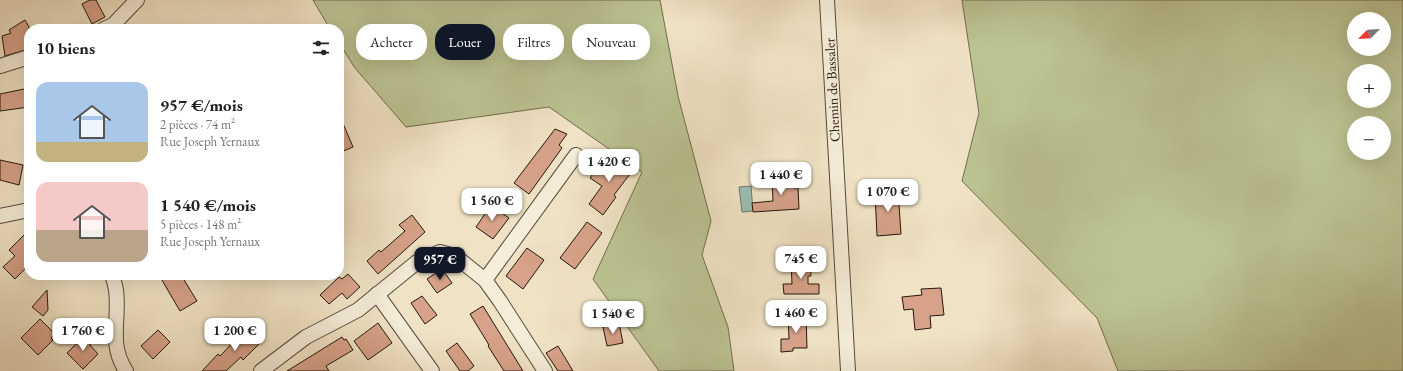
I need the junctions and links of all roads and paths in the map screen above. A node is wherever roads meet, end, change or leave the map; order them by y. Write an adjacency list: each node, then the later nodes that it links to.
1 (138, 0): 3 (street)
2 (827, 0): 16 (street, Chemin de Bassaler)
3 (114, 24)
4 (24, 59): 5 (street)
5 (0, 66)
6 (576, 155): 10 (street)
7 (24, 211): 8 (street)
8 (0, 216)
9 (113, 280): 12 (street)
10 (485, 280): 11 (street); 15 (street)
11 (377, 294): 13 (street); 14 (street)
12 (126, 371)
13 (261, 371)
14 (432, 371)
15 (545, 371)
16 (848, 371)

